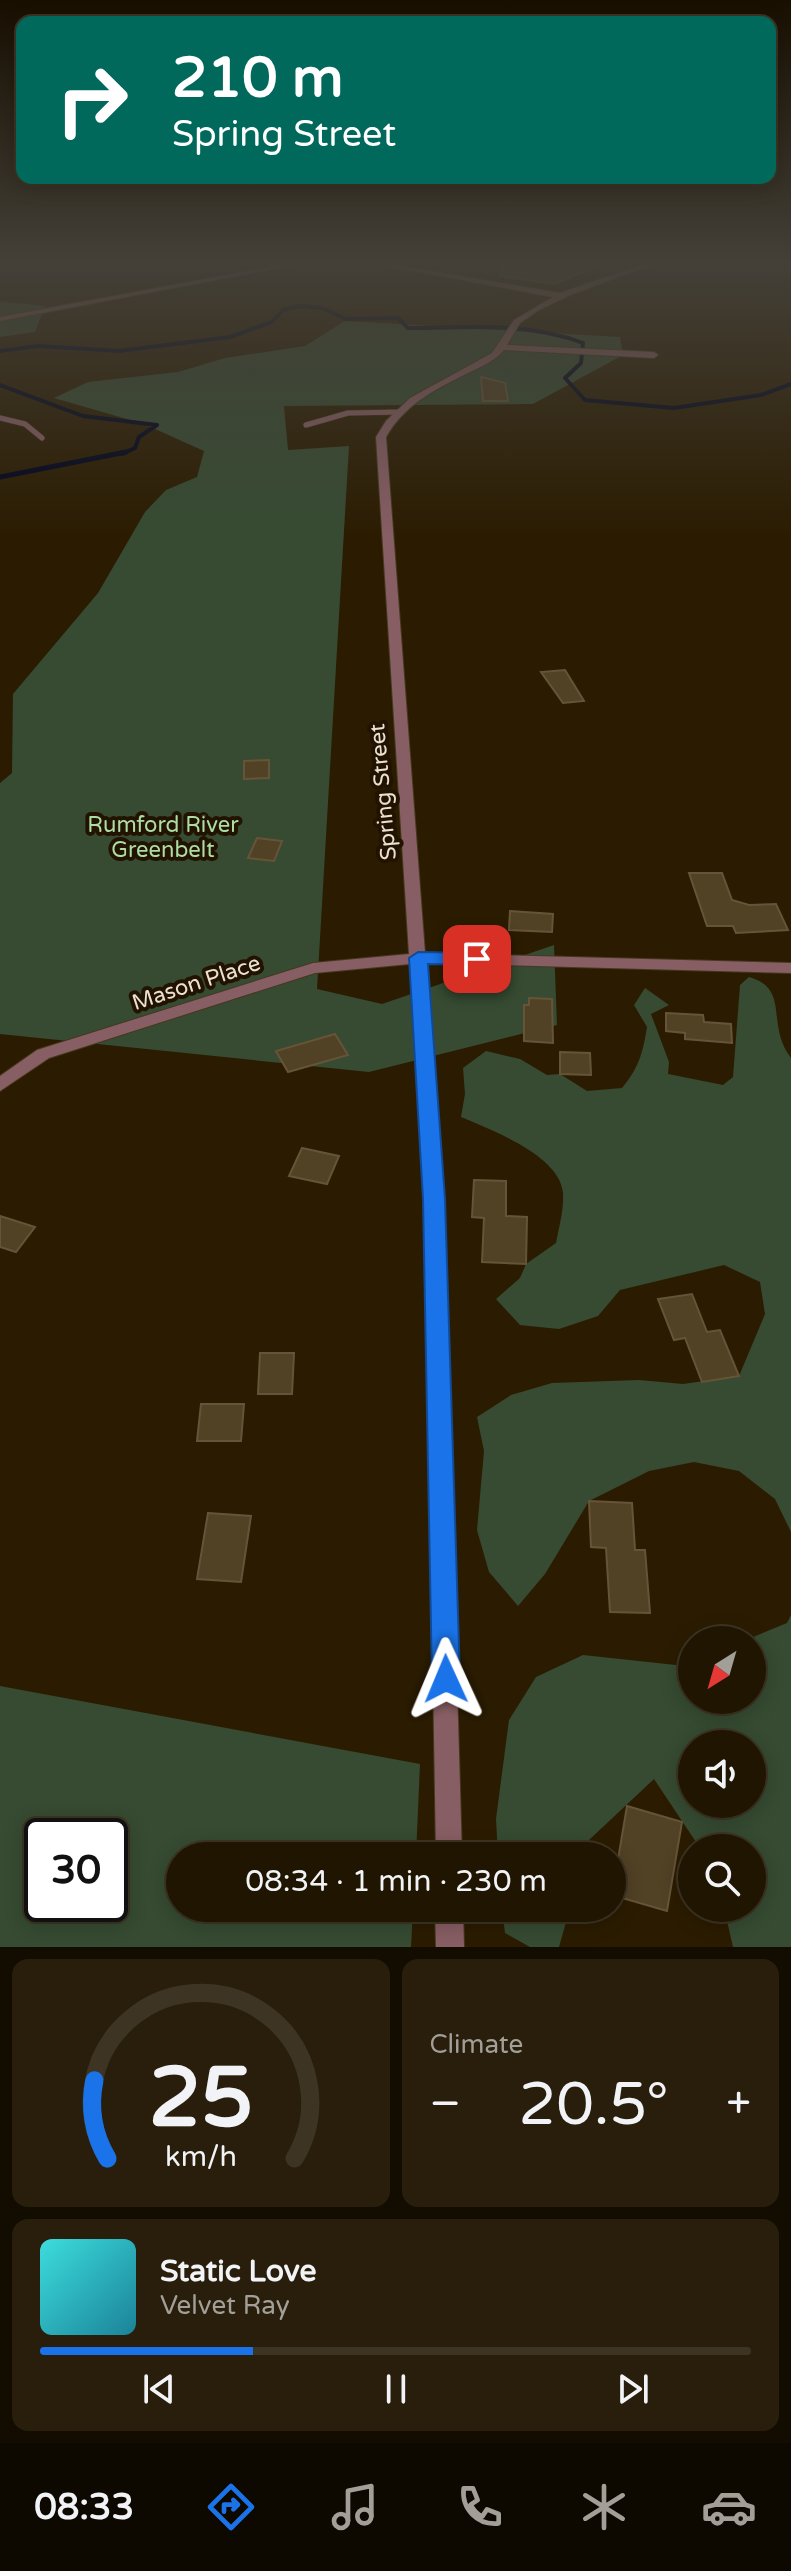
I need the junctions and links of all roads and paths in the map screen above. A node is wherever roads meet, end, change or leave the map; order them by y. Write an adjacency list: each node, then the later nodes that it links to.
1 (493, 356): 2 (street, Spring Street)
2 (400, 412): 4 (lane); 6 (street, Spring Street)
3 (0, 418): 5 (lane)
4 (306, 425)
5 (42, 438)
6 (418, 958): 7 (street); 8 (street, Mason Place); 9 (street, Spring Street)
7 (791, 968)
8 (0, 1085)
9 (449, 1842)
10 (449, 1922): 11 (street)
11 (450, 1947)

